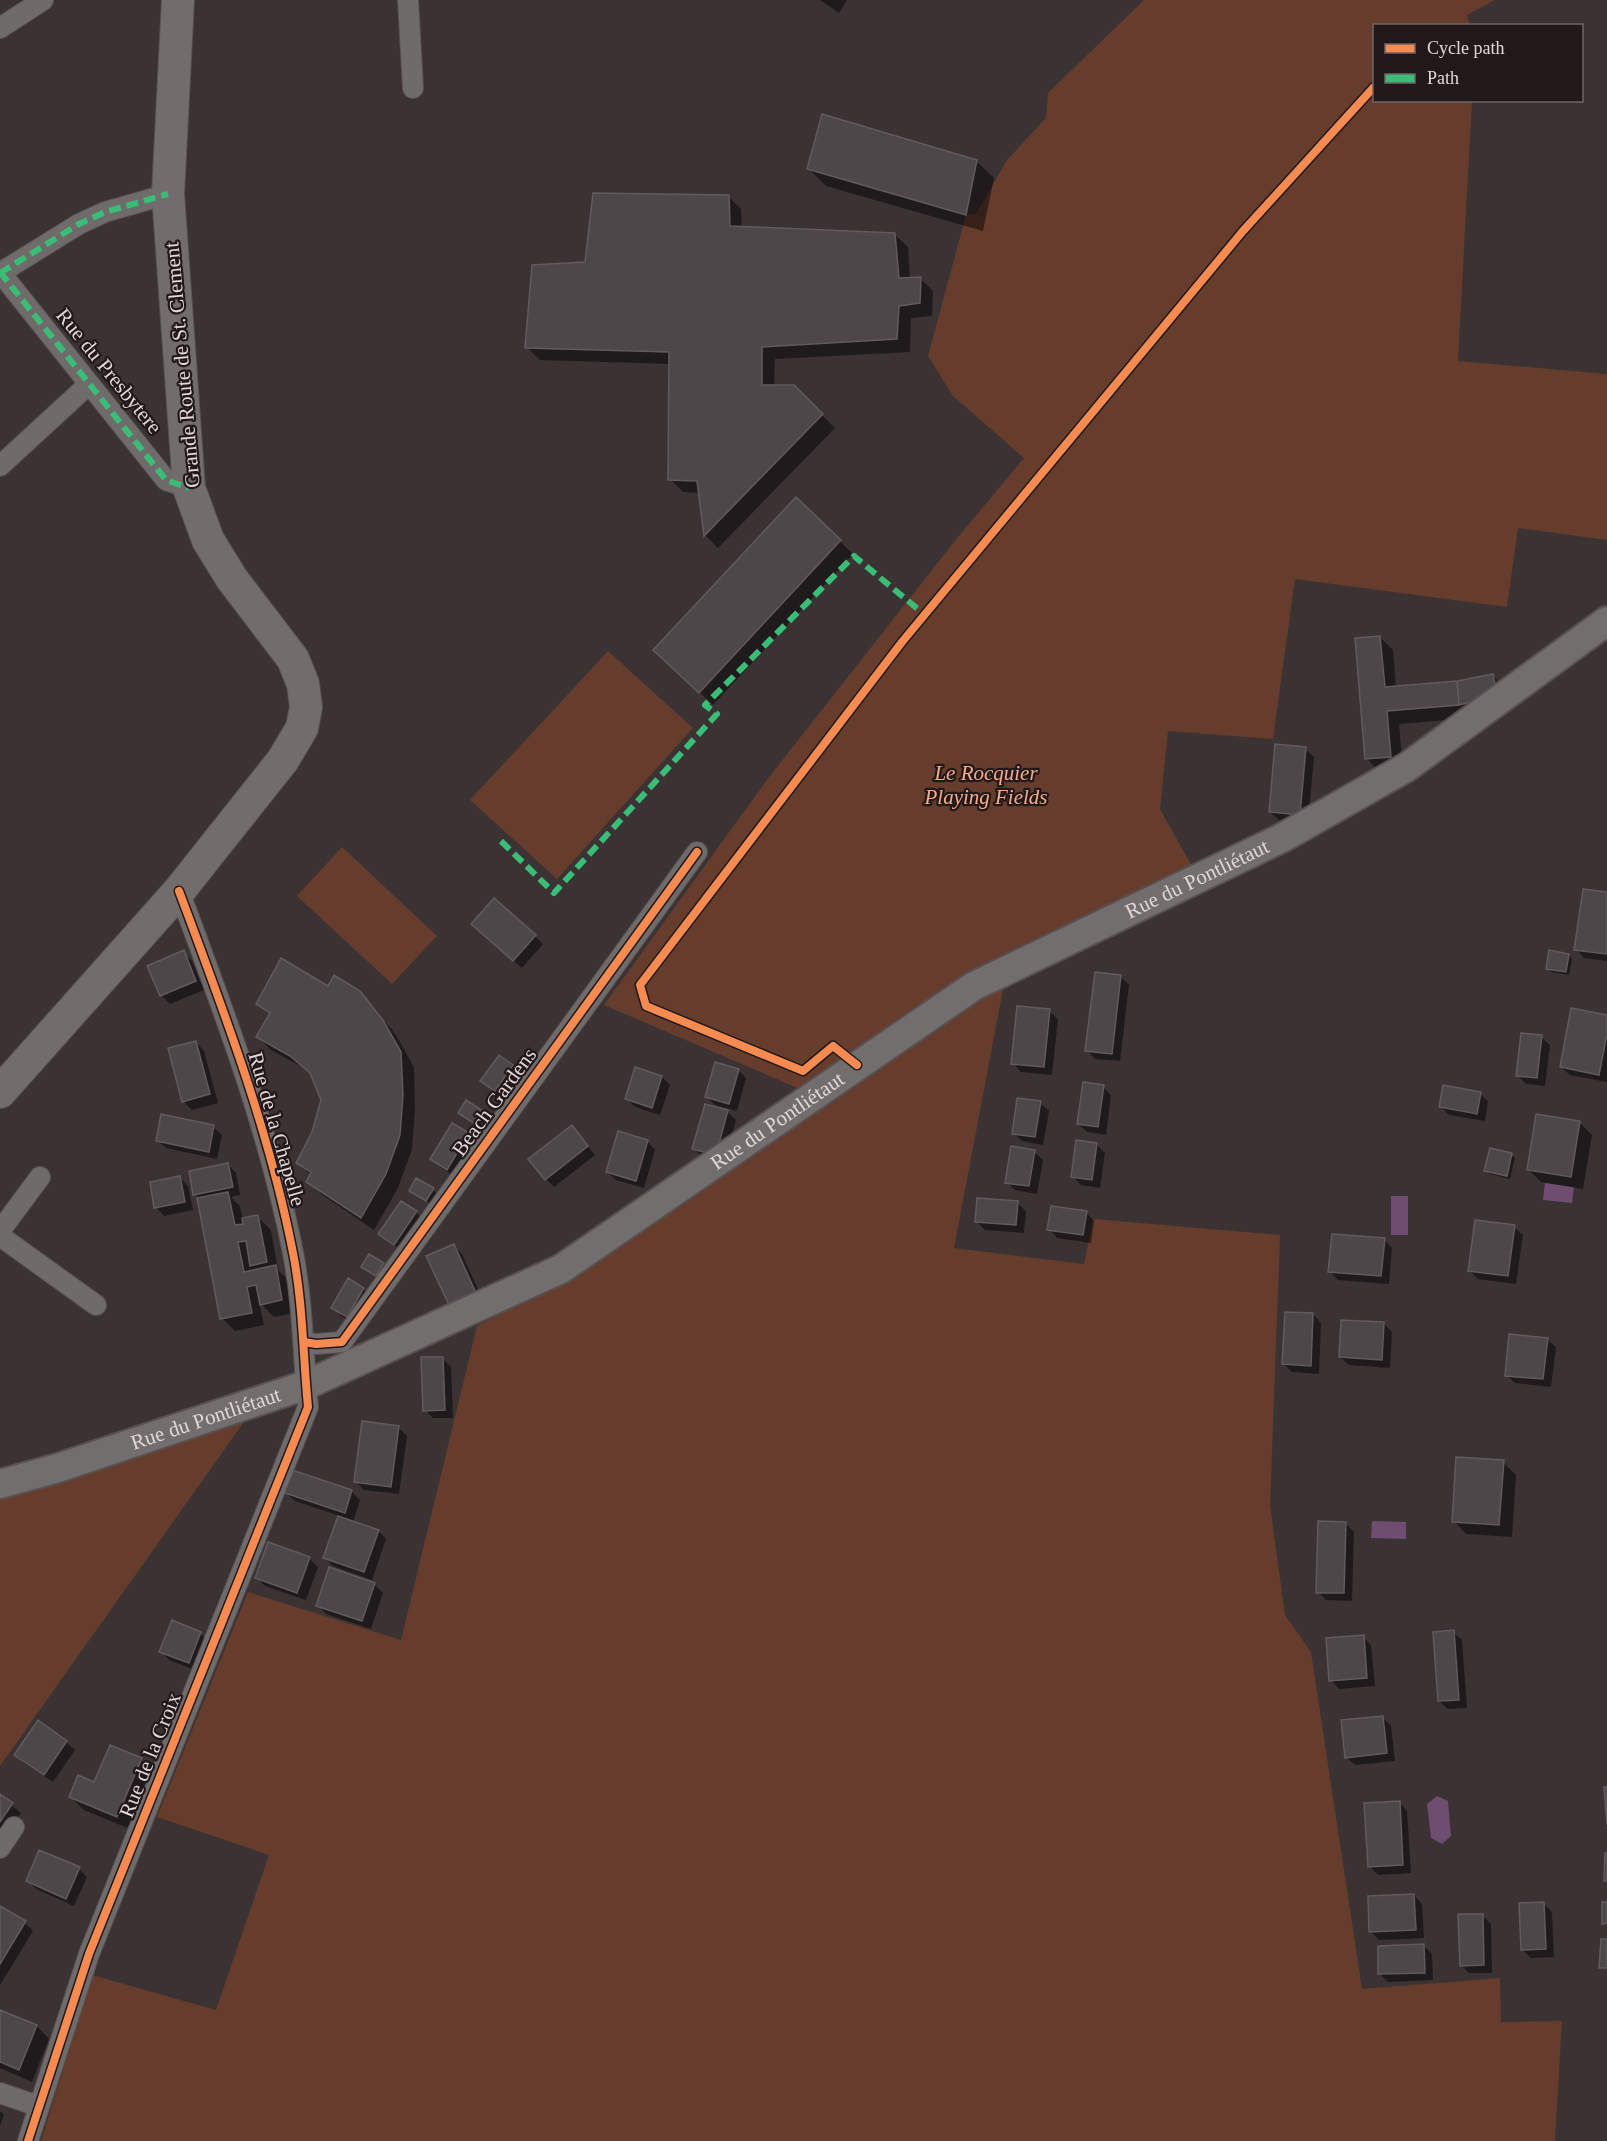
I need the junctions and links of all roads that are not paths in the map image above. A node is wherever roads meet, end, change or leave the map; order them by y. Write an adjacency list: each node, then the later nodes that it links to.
1 (43, 0): 4 (street)
2 (178, 0): 6 (main road, Grande Route de St. Clement)
3 (408, 0): 5 (street)
4 (0, 28)
5 (413, 88)
6 (168, 195): 7 (street); 10 (main road, Grande Route de St. Clement)
7 (0, 272): 8 (street, Rue du Presbytere)
8 (88, 385): 9 (street); 10 (street, Rue du Presbytere)
9 (0, 466)
10 (189, 488): 13 (main road, Grande Route de St. Clement)
11 (1607, 621): 20 (main road, Rue du Pontliétaut)
12 (697, 852): 19 (street, Beach Gardens)
13 (179, 891): 14 (main road, Grande Route de St. Clement); 19 (street, Rue de la Chapelle)
14 (0, 1092)
15 (40, 1177): 16 (street)
16 (0, 1231)
17 (0, 1236): 18 (street)
18 (96, 1305)
19 (304, 1342): 20 (street, Rue de la Chapelle)
20 (306, 1385): 21 (main road, Rue du Pontliétaut); 25 (street, Rue de la Croix)
21 (0, 1484)
22 (14, 1827): 23 (street)
23 (0, 1848)
24 (0, 2093): 25 (street)
25 (39, 2106): 26 (street, Rue de la Croix)
26 (28, 2141)

